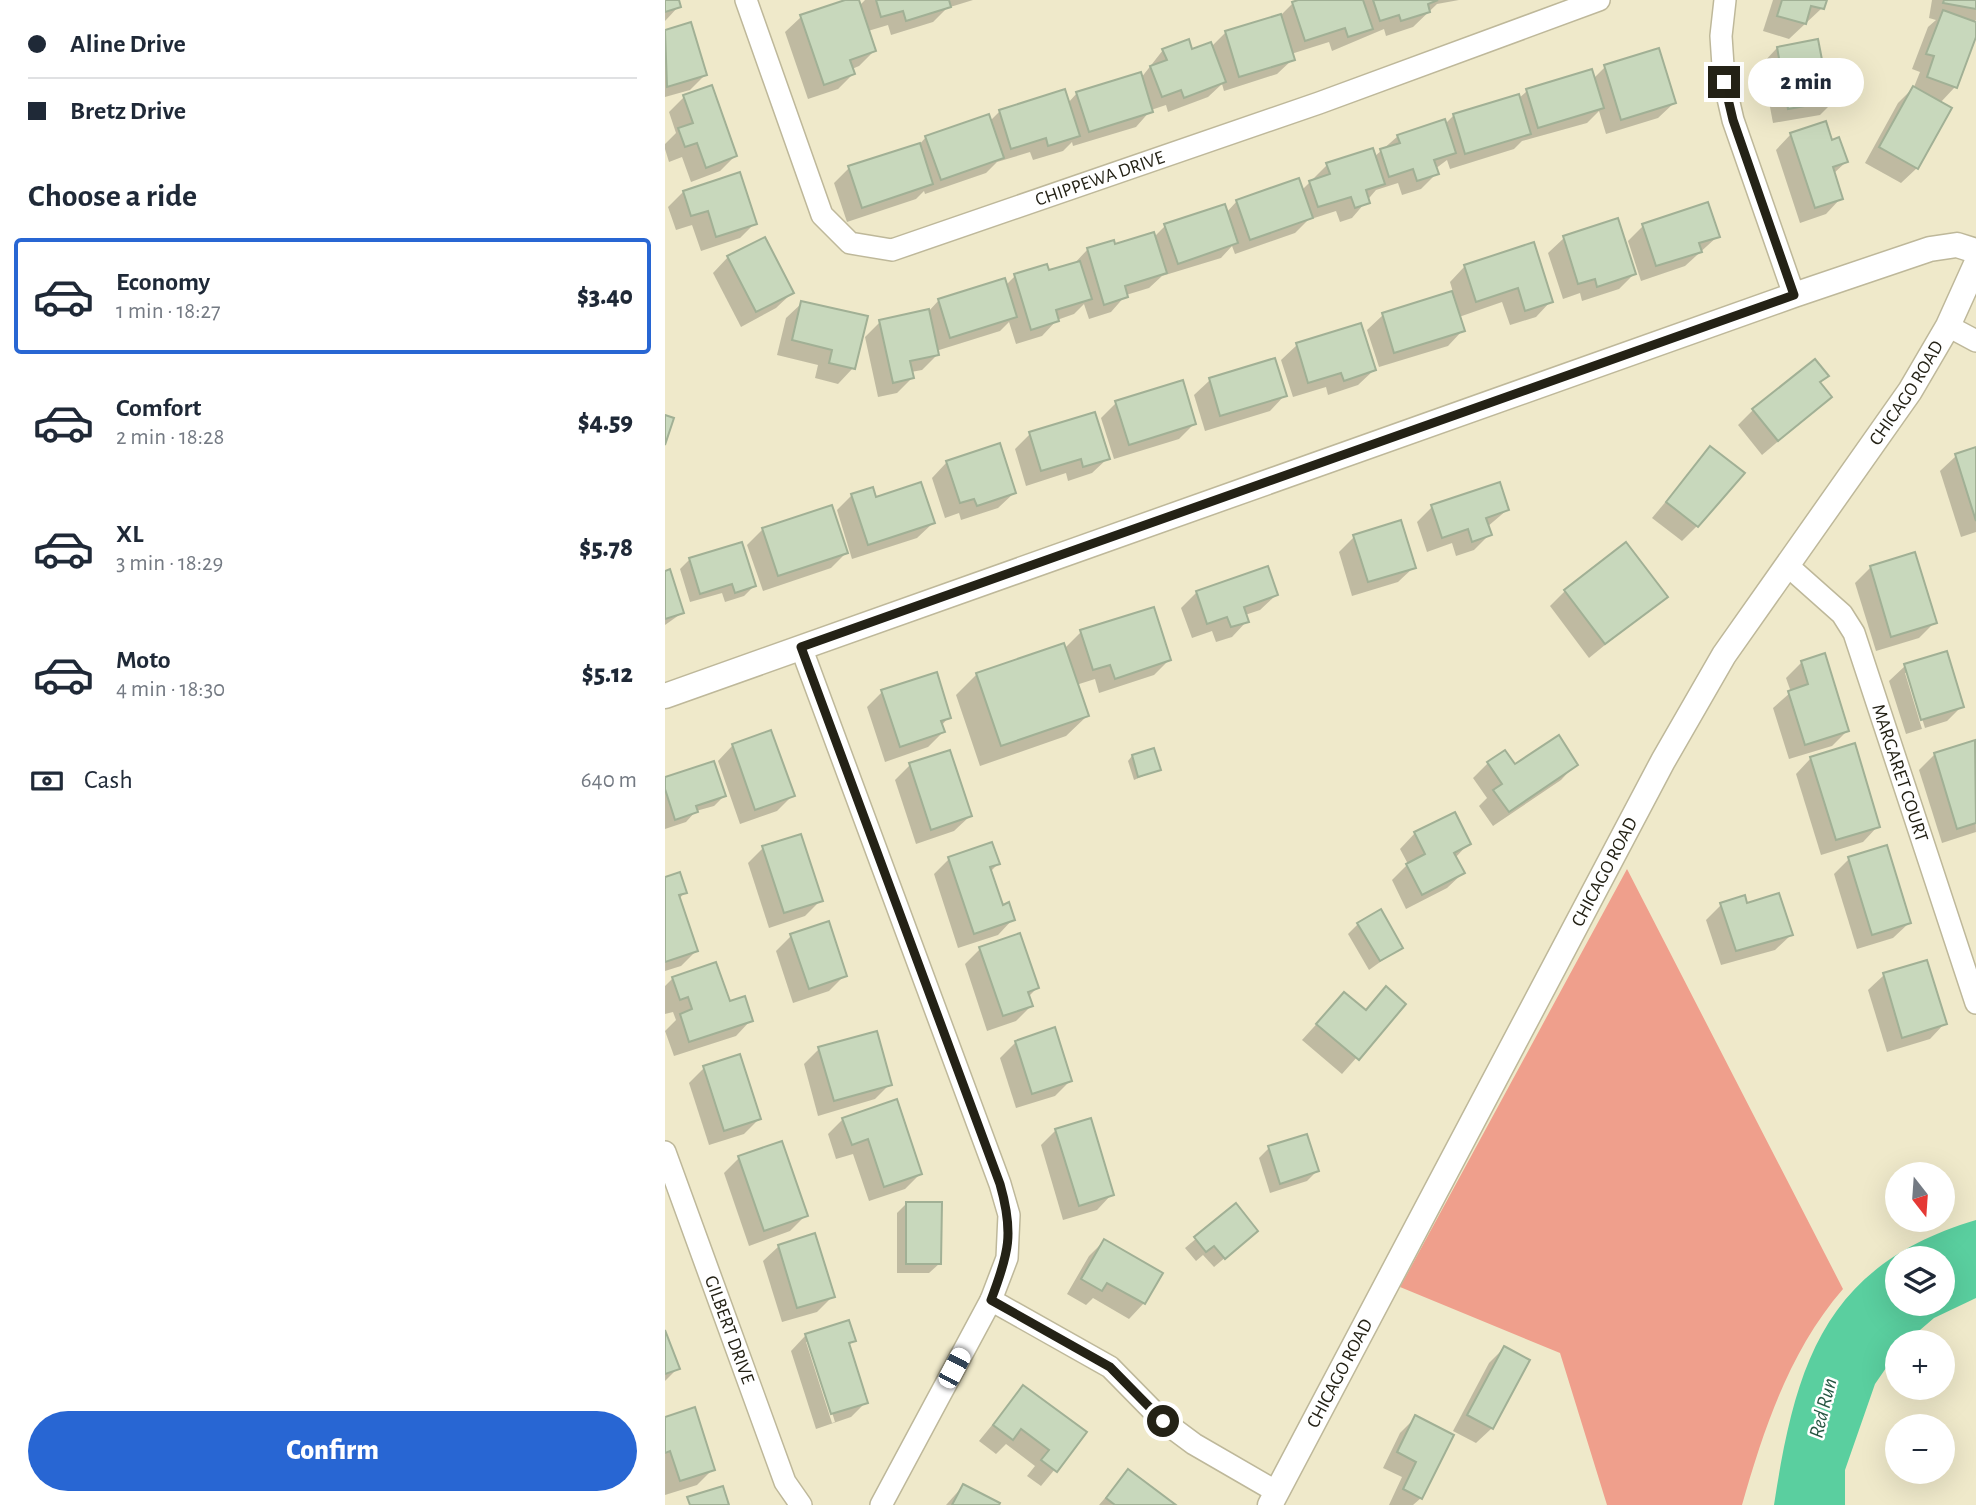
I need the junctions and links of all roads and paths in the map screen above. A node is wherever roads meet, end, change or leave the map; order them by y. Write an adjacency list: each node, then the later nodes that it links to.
1 (746, 0): 2 (street, CHIPPEWA DRIVE)
2 (1599, 0)
3 (1725, 0): 6 (street)
4 (1976, 251): 6 (street)
5 (1976, 264): 7 (street, CHICAGO ROAD)
6 (1794, 295): 11 (street)
7 (1969, 300): 8 (street, CHICAGO ROAD)
8 (1948, 326): 9 (street); 10 (street, CHICAGO ROAD)
9 (1976, 341)
10 (1788, 566): 13 (street, MARGARET COURT); 16 (street, CHICAGO ROAD)
11 (801, 647): 12 (street); 15 (street)
12 (665, 696)
13 (1976, 1003)
14 (665, 1152): 17 (street, GILBERT DRIVE)
15 (991, 1300): 16 (street); 18 (street)
16 (1273, 1499)
17 (801, 1505)
18 (881, 1505)

